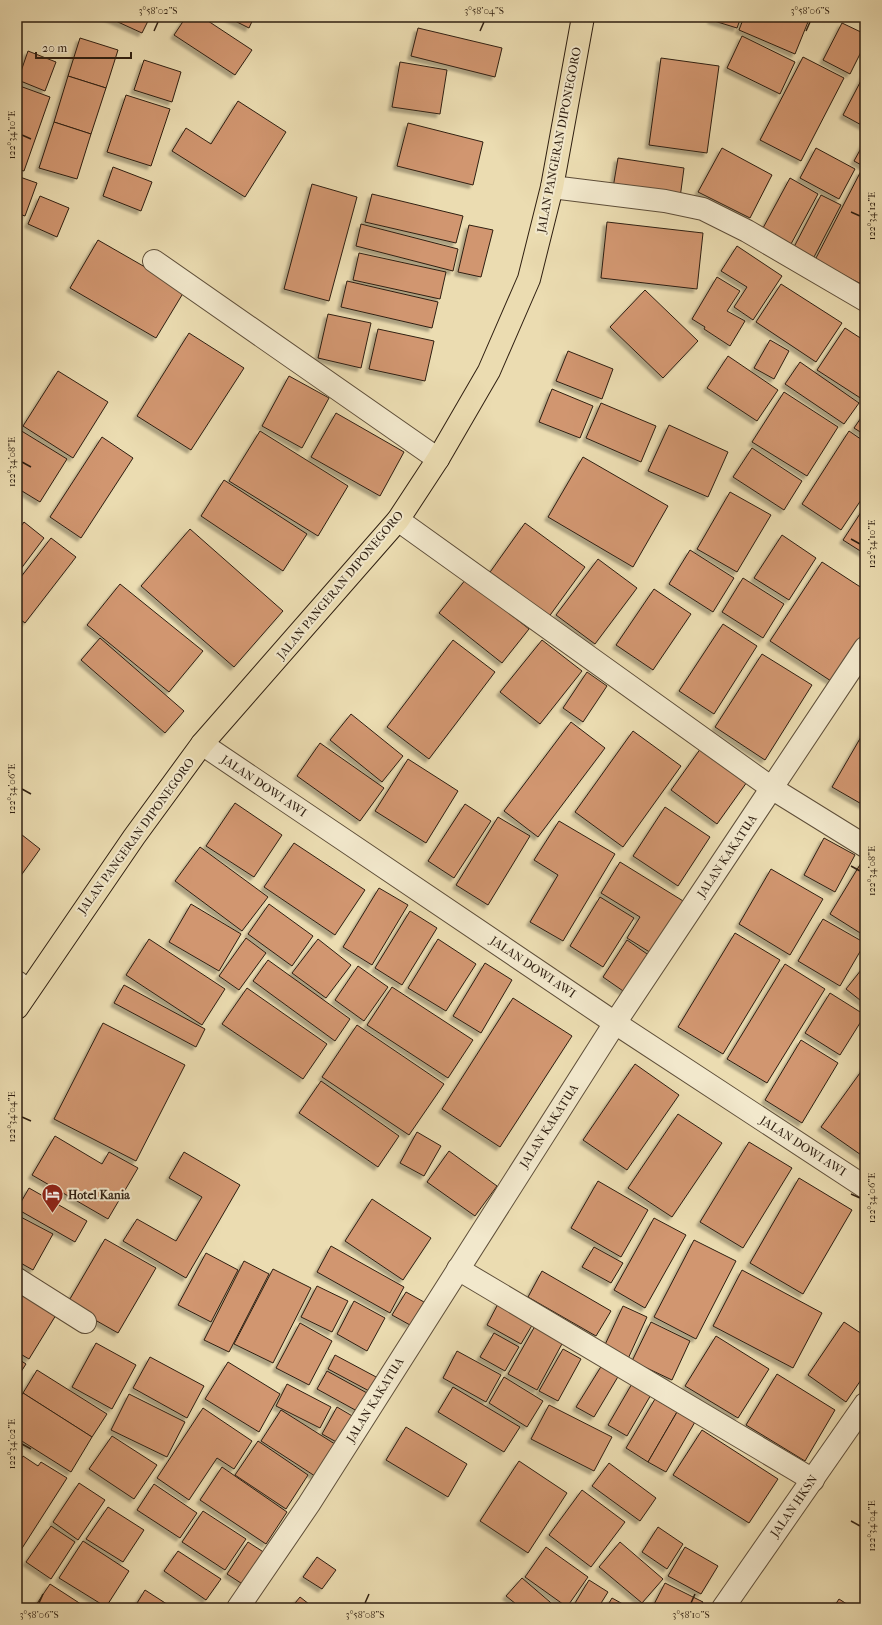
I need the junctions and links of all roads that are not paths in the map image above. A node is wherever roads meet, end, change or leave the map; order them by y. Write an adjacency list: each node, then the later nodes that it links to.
1 (583, 17): 2 (highway, JALAN PANGERAN DIPONEGORO)
2 (552, 187): 4 (street); 5 (highway, JALAN PANGERAN DIPONEGORO)
3 (154, 261): 5 (street)
4 (865, 300)
5 (438, 459): 6 (highway, JALAN PANGERAN DIPONEGORO)
6 (398, 520): 8 (highway, JALAN PANGERAN DIPONEGORO); 9 (street)
7 (865, 648): 9 (street, JALAN KAKATUA)
8 (202, 744): 11 (highway, JALAN PANGERAN DIPONEGORO); 12 (street, JALAN DOWI AWI)
9 (773, 789): 10 (street); 12 (street, JALAN KAKATUA)
10 (865, 846)
11 (20, 994)
12 (615, 1023): 13 (street, JALAN DOWI AWI); 14 (street, JALAN KAKATUA)
13 (865, 1187)
14 (458, 1269): 18 (street); 19 (street, JALAN KAKATUA)
15 (17, 1279): 16 (street)
16 (85, 1322)
17 (865, 1404): 18 (street, JALAN HKSN)
18 (813, 1480): 20 (street, JALAN HKSN)
19 (246, 1605)
20 (723, 1608)

